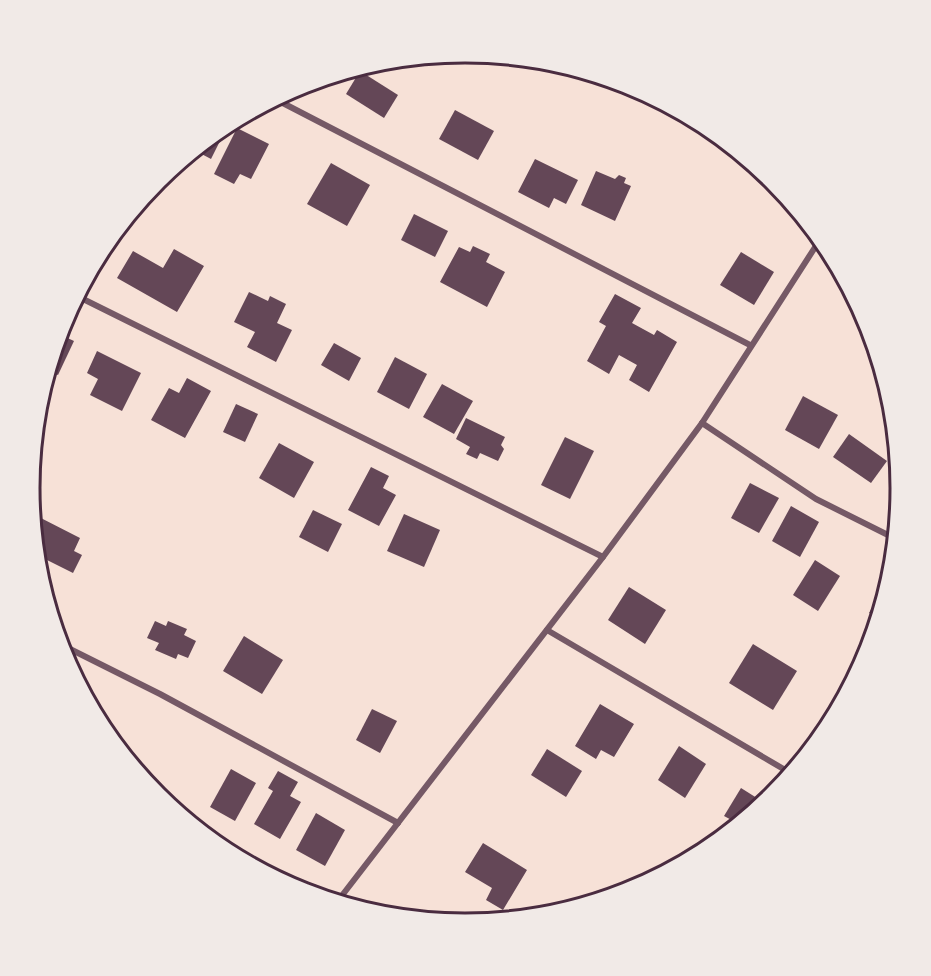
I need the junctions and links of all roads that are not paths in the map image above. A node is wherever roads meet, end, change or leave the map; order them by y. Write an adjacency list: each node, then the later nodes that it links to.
1 (284, 104): 4 (street)
2 (815, 247): 4 (street)
3 (84, 300): 7 (street)
4 (750, 345): 5 (street)
5 (702, 423): 6 (street); 7 (street)
6 (888, 534)
7 (603, 557): 8 (street)
8 (547, 630): 10 (street); 11 (street)
9 (73, 650): 11 (street)
10 (784, 769)
11 (398, 823): 12 (street)
12 (343, 895)

